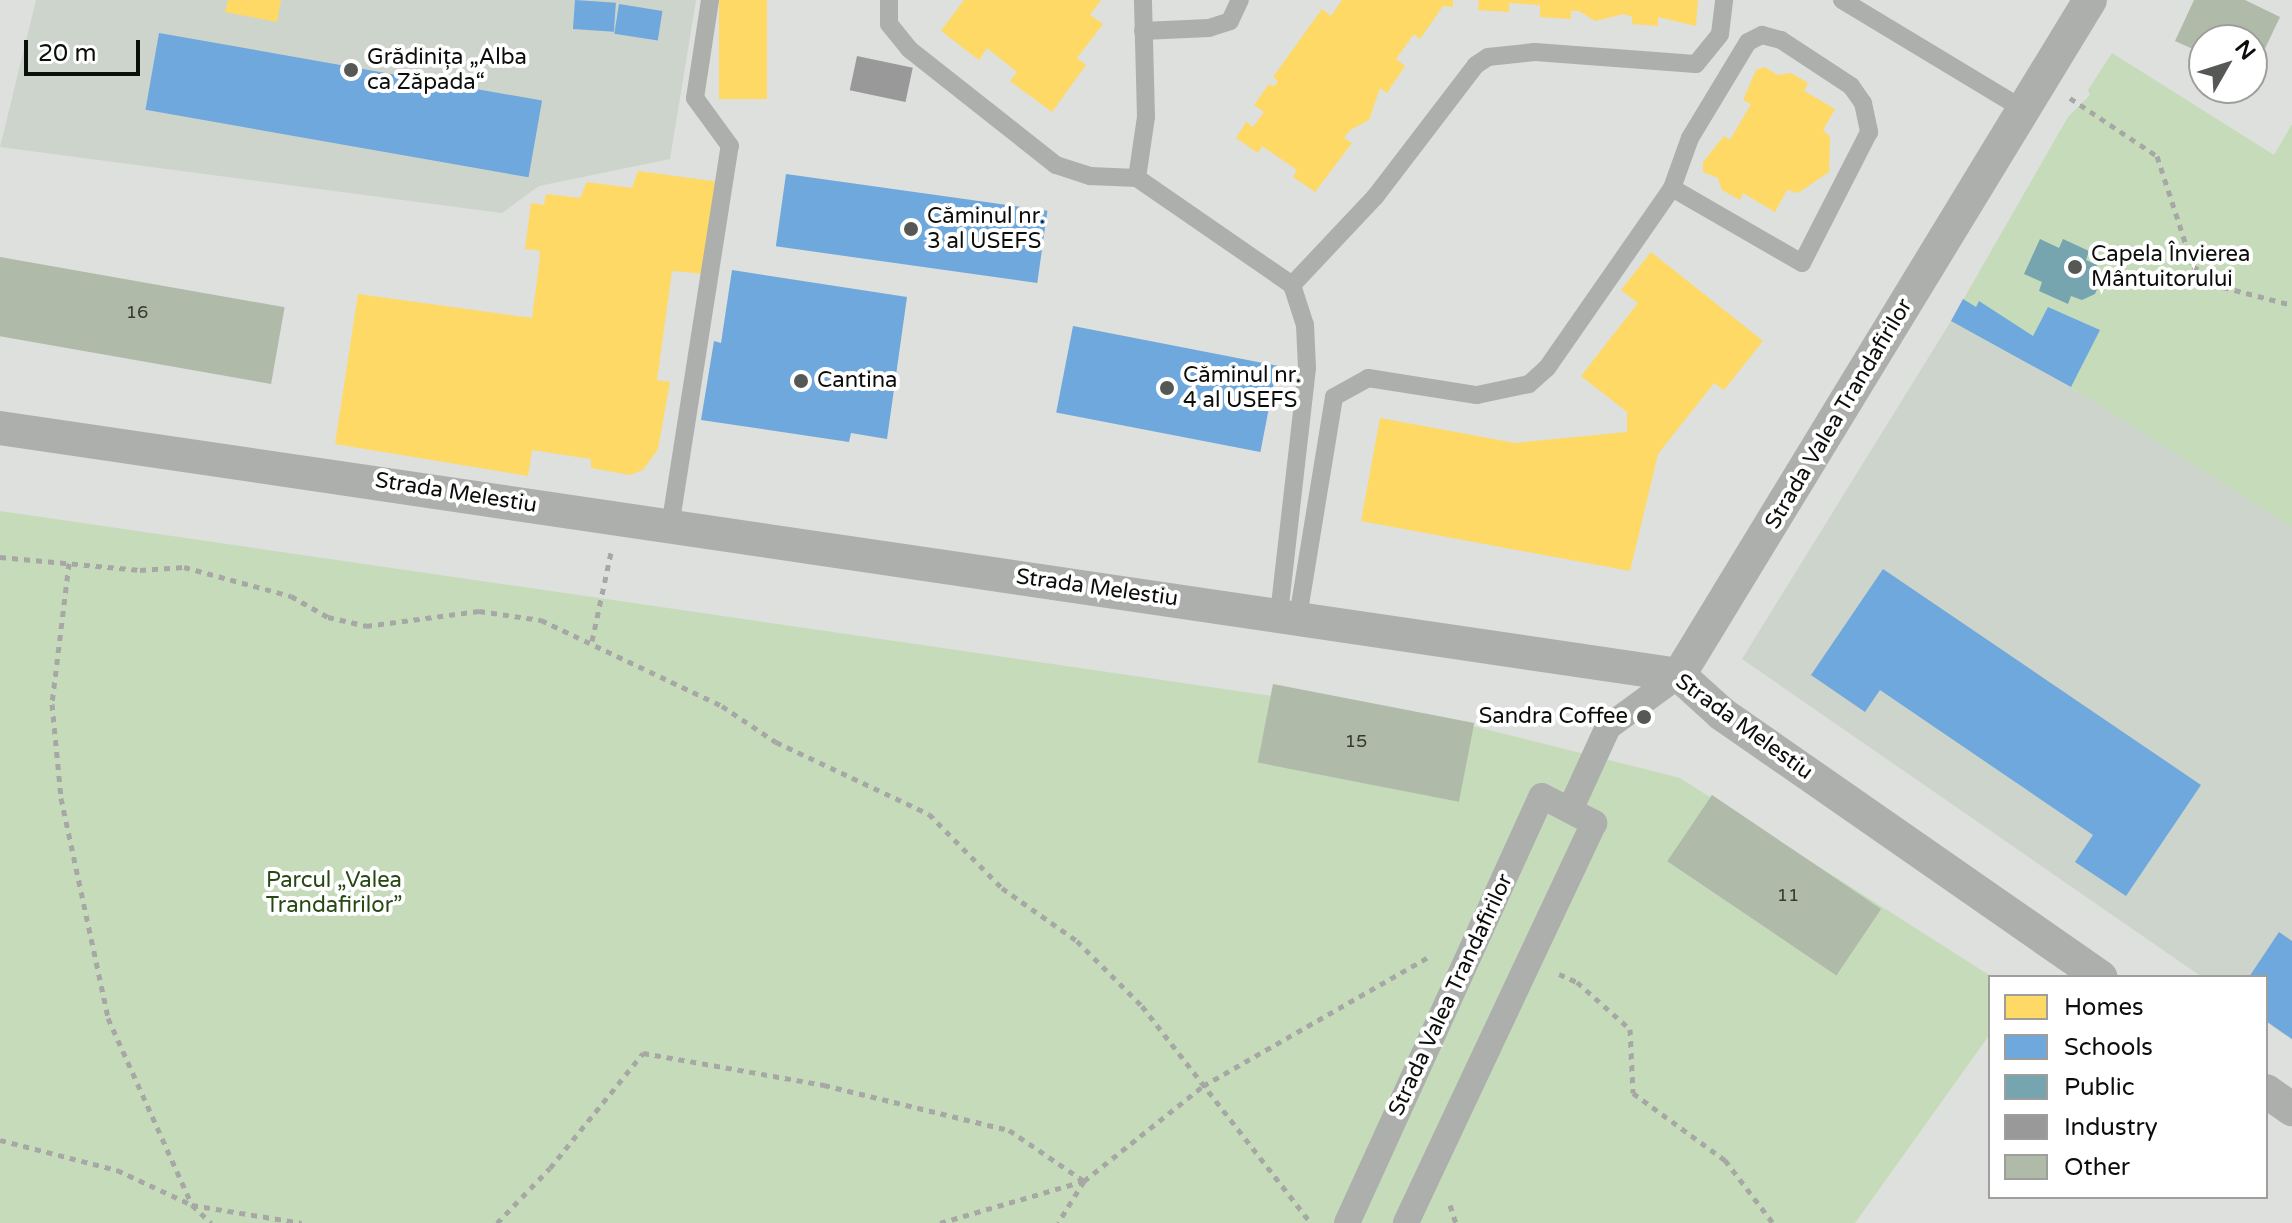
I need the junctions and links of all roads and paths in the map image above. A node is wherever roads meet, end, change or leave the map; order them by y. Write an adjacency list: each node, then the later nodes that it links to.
1 (710, 0): 17 (lane)
2 (889, 0): 11 (lane)
3 (1143, 0): 8 (lane)
4 (1240, 0): 8 (lane)
5 (1724, 0): 13 (lane)
6 (1842, 0): 10 (lane)
7 (2090, 0): 9 (street, Strada Valea Trandafirilor)
8 (1143, 31): 11 (lane)
9 (2042, 81): 10 (street, Strada Valea Trandafirilor); 14 (path)
10 (2024, 110): 22 (street, Strada Valea Trandafirilor)
11 (1137, 178): 13 (lane)
12 (1672, 188): 12 (lane); 20 (lane)
13 (1292, 285): 20 (lane)
14 (2292, 305)
15 (0, 428): 16 (street, Strada Melestiu)
16 (619, 519): 17 (street, Strada Melestiu); 21 (path)
17 (670, 527): 20 (street, Strada Melestiu)
18 (0, 557): 19 (path)
19 (69, 563): 21 (path); 32 (path)
20 (1288, 616): 22 (street, Strada Melestiu)
21 (592, 641): 27 (path)
22 (1679, 675): 23 (street, Strada Valea Trandafirilor); 26 (street, Strada Melestiu)
23 (1570, 810): 25 (street); 39 (street, Strada Valea Trandafirilor)
24 (1437, 952): 27 (path)
25 (1529, 960): 40 (street); 41 (path)
26 (2098, 975)
27 (1203, 1086): 31 (path); 38 (path)
28 (2268, 1092): 29 (street)
29 (2292, 1109)
30 (0, 1140): 32 (path)
31 (1084, 1181): 35 (path); 36 (path); 37 (path)
32 (192, 1205): 33 (path); 34 (path)
33 (211, 1223)
34 (302, 1223)
35 (497, 1223)
36 (940, 1223)
37 (1058, 1223)
38 (1311, 1223)
39 (1347, 1223)
40 (1406, 1223)
41 (1773, 1223)

